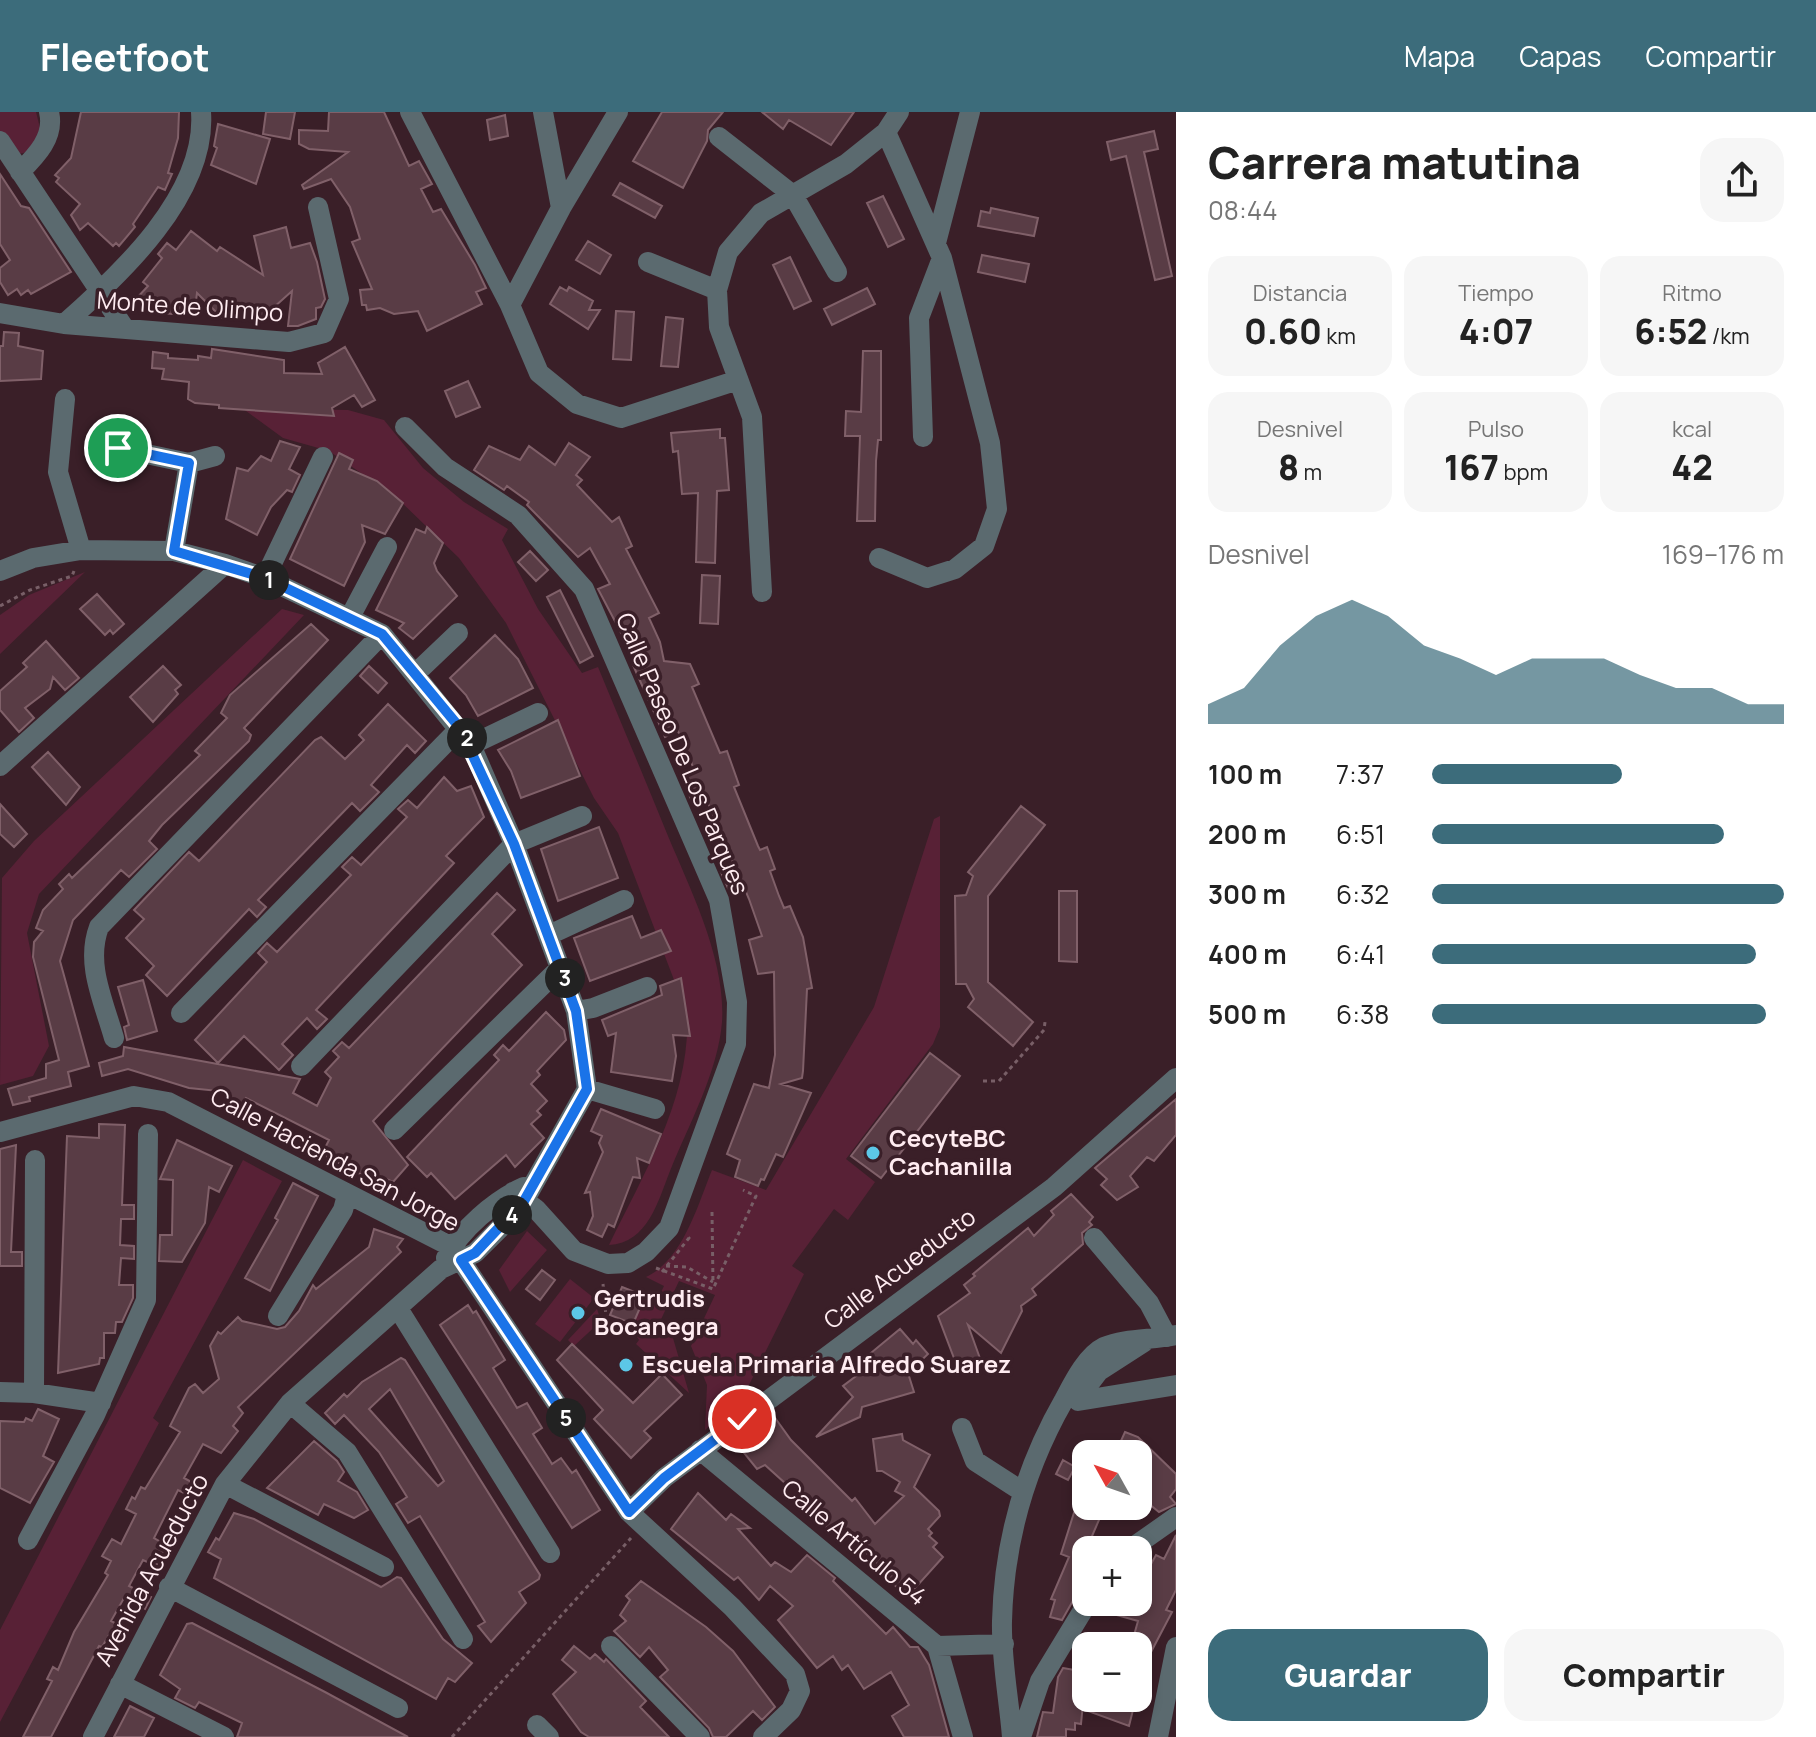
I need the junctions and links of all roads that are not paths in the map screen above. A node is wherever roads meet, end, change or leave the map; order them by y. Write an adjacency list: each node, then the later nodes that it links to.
1 (49, 112): 11 (street)
2 (201, 112): 19 (street)
3 (410, 112): 20 (street)
4 (543, 112): 14 (street)
5 (618, 112): 14 (street)
6 (899, 112): 8 (street)
7 (970, 112): 15 (street)
8 (886, 132): 12 (street); 15 (street)
9 (719, 137): 12 (street)
10 (0, 141): 11 (street)
11 (20, 172): 19 (street)
12 (793, 195): 17 (street); 18 (street)
13 (318, 207): 23 (street, Monte de Olimpo)
14 (561, 208): 20 (street)
15 (939, 250): 27 (street); 35 (street)
16 (648, 262): 18 (street)
17 (837, 272)
18 (717, 290): 24 (street)
19 (99, 293): 22 (street); 23 (street)
20 (510, 305): 24 (street)
21 (0, 313): 22 (street, Monte de Olimpo)
22 (64, 324): 23 (street, Monte de Olimpo)
23 (125, 329)
24 (738, 380): 39 (street)
25 (65, 399): 33 (street)
26 (405, 427): 64 (street, Calle Paseo De Los Parques)
27 (923, 437)
28 (118, 448): 31 (street)
29 (215, 456): 31 (street)
30 (323, 457): 38 (street)
31 (189, 463): 34 (street)
32 (387, 547): 40 (street)
33 (81, 550): 34 (street); 37 (street)
34 (174, 551): 36 (street)
35 (879, 558)
36 (225, 564): 38 (street); 46 (street)
37 (0, 571)
38 (265, 578): 40 (street)
39 (762, 592)
40 (350, 617): 42 (street)
41 (458, 633): 43 (street)
42 (382, 634): 43 (street); 55 (street)
43 (416, 673): 45 (street)
44 (538, 713): 45 (street)
45 (466, 736): 48 (street); 54 (street)
46 (0, 766)
47 (582, 816): 48 (street)
48 (514, 844): 50 (street); 56 (street)
49 (624, 900): 50 (street)
50 (549, 935): 51 (street)
51 (561, 967): 53 (street); 60 (street)
52 (647, 987): 53 (street)
53 (576, 1011): 58 (street)
54 (181, 1013)
55 (114, 1038)
56 (301, 1066)
57 (1176, 1078): 78 (street, Calle Acueducto)
58 (587, 1089): 59 (street); 64 (street)
59 (655, 1109)
60 (394, 1130)
61 (0, 1132): 65 (street, Calle Hacienda San Jorge)
62 (148, 1134): 75 (street)
63 (35, 1160): 74 (street)
64 (523, 1192): 67 (street, Avenida Acueducto)
65 (347, 1195): 67 (street, Calle Hacienda San Jorge); 69 (street)
66 (1094, 1238): 70 (street)
67 (456, 1253): 68 (street, Avenida Acueducto); 82 (street, Calle Hacienda San Jorge)
68 (399, 1310): 76 (street, Avenida Acueducto); 85 (street)
69 (278, 1316)
70 (1171, 1336): 72 (street)
71 (1176, 1385): 72 (street)
72 (1080, 1389): 80 (street); 90 (street)
73 (0, 1392): 74 (street)
74 (34, 1393): 75 (street)
75 (101, 1403): 84 (street)
76 (290, 1403): 79 (street, Avenida Acueducto); 89 (street)
77 (962, 1428): 80 (street)
78 (700, 1450): 82 (street, Calle Acueducto); 92 (street, Calle Artículo 54)
79 (225, 1484): 86 (street); 87 (street, Avenida Acueducto)
80 (1023, 1492): 90 (street)
81 (1176, 1517): 83 (street)
82 (635, 1519): 99 (street, Calle Hacienda San Jorge)
83 (1149, 1536)
84 (28, 1540)
85 (550, 1553)
86 (384, 1567)
87 (169, 1587): 94 (street, Avenida Acueducto); 95 (street)
88 (1079, 1616): 102 (street)
89 (463, 1639)
90 (1004, 1644): 92 (street); 101 (street)
91 (611, 1646): 98 (street)
92 (937, 1646): 100 (street)
93 (1175, 1652): 103 (street)
94 (120, 1684): 96 (street, Avenida Acueducto); 97 (street)
95 (398, 1708)
96 (93, 1737)
97 (224, 1737)
98 (700, 1737)
99 (763, 1737)
100 (963, 1737)
101 (1012, 1737)
102 (1021, 1737)
103 (1158, 1737)

